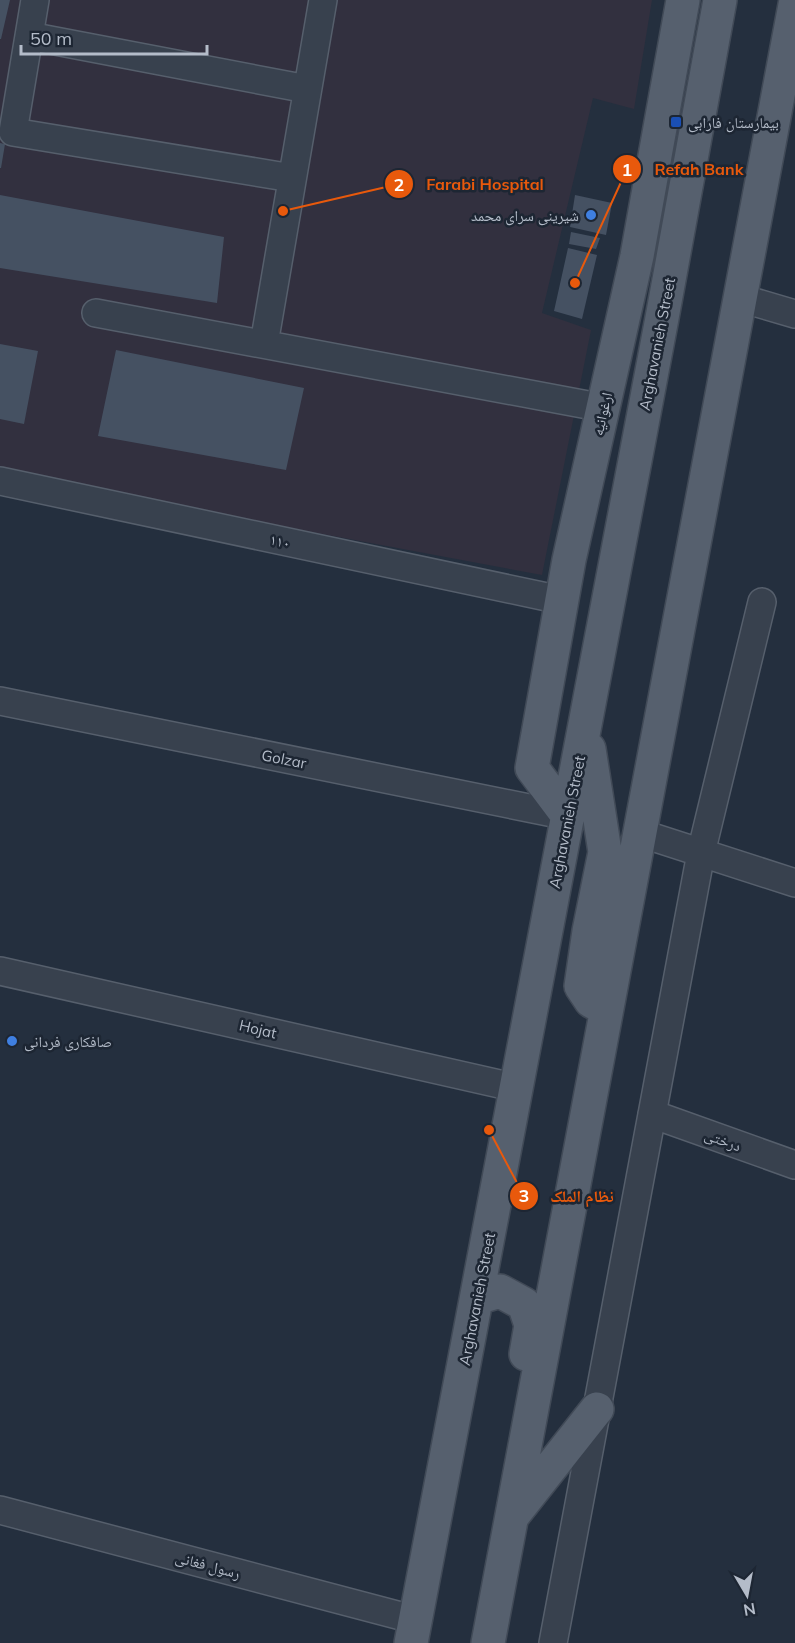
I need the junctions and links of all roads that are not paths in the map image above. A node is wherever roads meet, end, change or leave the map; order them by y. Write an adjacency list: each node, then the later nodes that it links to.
1 (34, 0): 6 (street)
2 (322, 0): 7 (street)
3 (683, 0): 9 (main road, ارغوانیه)
4 (720, 0): 13 (main road, Arghavanieh Street)
5 (795, 5): 10 (main road)
6 (29, 36): 7 (street); 8 (street)
7 (307, 89): 8 (street)
8 (292, 178): 14 (street)
9 (637, 256): 13 (main road); 15 (main road, ارغوانیه)
10 (740, 298): 12 (street); 22 (main road)
11 (96, 313): 14 (street)
12 (795, 314)
13 (662, 318): 20 (main road, Arghavanieh Street)
14 (264, 344): 15 (street)
15 (604, 408): 17 (main road, ارغوانیه)
16 (0, 481): 17 (street, ۱۱۰)
17 (561, 600): 21 (main road, ارغوانیه)
18 (762, 602): 23 (street)
19 (0, 701): 21 (street, Golzar)
20 (585, 726): 21 (main road, Arghavanieh Street); 26 (main road)
21 (568, 816): 27 (main road, Arghavanieh Street)
22 (640, 833): 23 (street); 26 (main road)
23 (701, 853): 24 (street); 28 (street)
24 (795, 883)
25 (0, 971): 27 (street, Hojat)
26 (606, 1009): 32 (main road)
27 (517, 1088): 30 (main road, Arghavanieh Street)
28 (652, 1114): 29 (street, درختی); 31 (street)
29 (795, 1165)
30 (477, 1298): 32 (main road); 35 (main road, Arghavanieh Street)
31 (597, 1409): 34 (main road); 37 (street)
32 (518, 1480): 34 (main road)
33 (0, 1510): 35 (street, رسول فغانی)
34 (511, 1518): 36 (main road)
35 (414, 1631)
36 (488, 1643)
37 (553, 1643)

